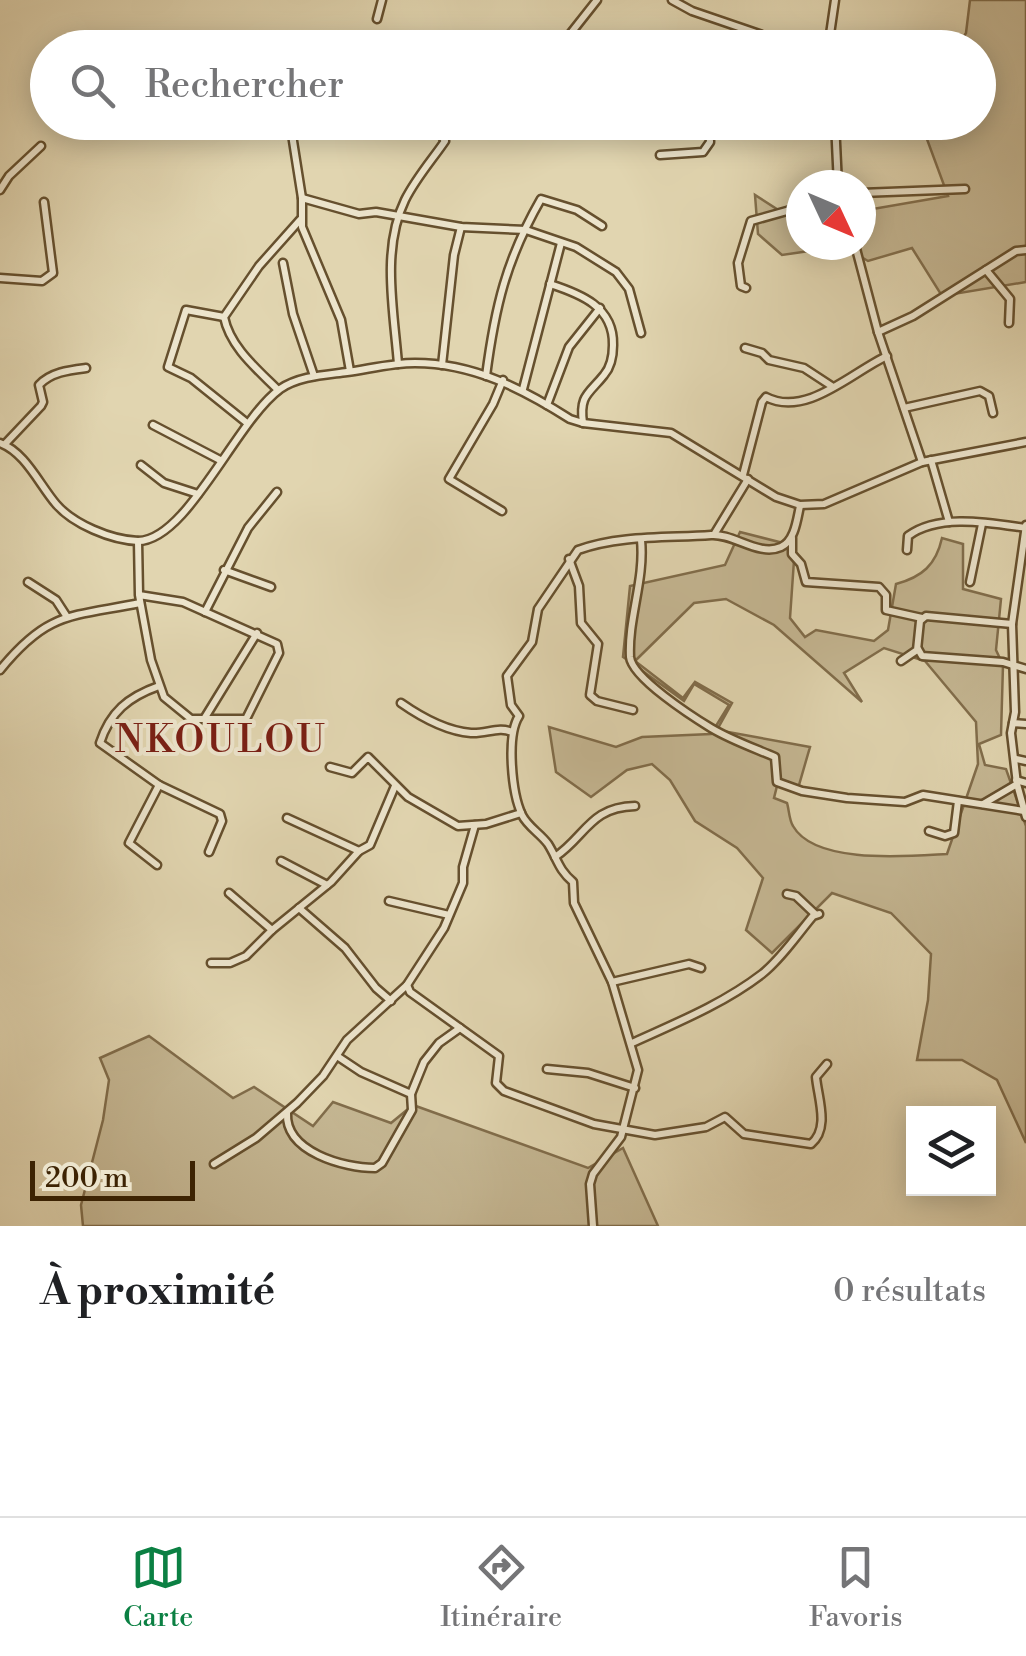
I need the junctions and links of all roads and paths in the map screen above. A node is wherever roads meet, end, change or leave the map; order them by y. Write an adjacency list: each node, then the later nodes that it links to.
1 (382, 0): 5 (street)
2 (597, 0): 6 (street)
3 (672, 0): 7 (street)
4 (836, 0): 8 (street)
5 (377, 19)
6 (573, 30)
7 (746, 30)
8 (831, 30)
9 (293, 140): 19 (street)
10 (445, 140): 22 (street)
11 (707, 140): 14 (street)
12 (836, 140): 15 (street)
13 (41, 146): 17 (street)
14 (660, 155)
15 (837, 170)
16 (965, 189): 18 (street)
17 (0, 190)
18 (876, 193)
19 (302, 198): 22 (street); 23 (street)
20 (44, 202): 32 (street)
21 (786, 212): 34 (street)
22 (398, 217): 25 (street); 42 (street)
23 (301, 219): 36 (street); 45 (street)
24 (602, 226): 26 (street)
25 (461, 227): 26 (street); 43 (street)
26 (526, 230): 27 (street); 47 (street)
27 (561, 244): 33 (street); 39 (street)
28 (1026, 250): 31 (street)
29 (859, 260): 38 (street)
30 (283, 263): 46 (street)
31 (986, 270): 37 (street); 38 (street)
32 (0, 278)
33 (550, 284): 35 (street); 50 (street)
34 (746, 288)
35 (600, 308): 52 (street); 56 (street)
36 (224, 316): 51 (street); 55 (street)
37 (1009, 323)
38 (878, 332): 41 (street)
39 (641, 334)
40 (745, 348): 49 (street)
41 (888, 356): 49 (street); 53 (street)
42 (398, 364): 43 (street); 45 (street)
43 (442, 365): 47 (street)
44 (86, 368): 59 (street)
45 (350, 371): 46 (street)
46 (314, 376): 51 (street)
47 (486, 376): 48 (street)
48 (503, 380): 50 (street); 67 (street)
49 (833, 387): 63 (street)
50 (522, 389): 52 (street)
51 (278, 390): 55 (street)
52 (547, 404): 56 (street)
53 (904, 408): 54 (street); 61 (street)
54 (993, 413)
55 (247, 423): 60 (street)
56 (583, 423): 63 (street)
57 (153, 425): 60 (street)
58 (1026, 442): 61 (street)
59 (2, 444): 74 (street)
60 (220, 460): 65 (street)
61 (926, 461): 66 (street); 68 (street)
62 (140, 465): 65 (street)
63 (745, 477): 66 (street); 72 (street)
64 (277, 492): 77 (street)
65 (198, 494): 74 (street)
66 (800, 505): 71 (street)
67 (502, 511)
68 (948, 522): 69 (street); 75 (street)
69 (982, 524): 70 (street); 79 (street)
70 (1026, 527): 85 (street)
71 (794, 532): 72 (street); 84 (street)
72 (714, 534): 73 (street)
73 (641, 540): 76 (street); 107 (street)
74 (138, 541): 81 (street)
75 (907, 550)
76 (569, 559): 96 (street); 100 (street)
77 (224, 570): 80 (street); 82 (street)
78 (28, 582): 83 (street)
79 (970, 582)
80 (271, 587)
81 (139, 599): 82 (street); 83 (street); 94 (street)
82 (205, 612): 86 (street)
83 (67, 617): 93 (street)
84 (922, 618): 85 (street); 89 (street)
85 (1012, 624): 87 (street)
86 (257, 633): 97 (street); 97 (street)
87 (1014, 641): 88 (street); 91 (street)
88 (1026, 642)
89 (918, 647): 90 (street); 91 (street)
90 (901, 660)
91 (1013, 664): 92 (street); 98 (street)
92 (1026, 669)
93 (0, 670)
94 (158, 686): 97 (street); 105 (street)
95 (401, 703): 100 (street)
96 (633, 710)
97 (204, 719)
98 (1013, 724): 99 (street); 101 (street)
99 (1026, 724)
100 (513, 733): 110 (street)
101 (1016, 759): 102 (street); 104 (street)
102 (1026, 761)
103 (330, 767): 106 (street)
104 (1020, 782): 108 (street); 111 (street)
105 (159, 785): 116 (street); 119 (street)
106 (395, 786): 113 (street); 115 (street)
107 (958, 801): 108 (street); 114 (street)
108 (983, 804): 111 (street)
109 (634, 806): 117 (street)
110 (521, 813): 113 (street); 117 (street)
111 (1025, 814)
112 (287, 818): 115 (street)
113 (476, 825): 125 (street)
114 (928, 831)
115 (359, 851): 120 (street)
116 (209, 852)
117 (556, 857): 129 (street)
118 (281, 860): 120 (street)
119 (157, 865)
120 (327, 885): 124 (street)
121 (229, 893): 126 (street)
122 (787, 894): 133 (street)
123 (389, 901): 125 (street)
124 (299, 908): 126 (street); 131 (street)
125 (449, 916): 130 (street)
126 (272, 930): 127 (street)
127 (211, 963)
128 (701, 968): 129 (street)
129 (612, 982): 133 (street)
130 (407, 985): 131 (street); 132 (street)
131 (392, 1001): 134 (street)
132 (461, 1028): 138 (street); 140 (street)
133 (632, 1043): 137 (street)
134 (336, 1055): 138 (street); 139 (street)
135 (827, 1064): 140 (street)
136 (548, 1068): 137 (street)
137 (635, 1088): 140 (street)
138 (410, 1094): 139 (street)
139 (287, 1111): 141 (street)
140 (624, 1129): 142 (street)
141 (214, 1164)
142 (593, 1226)

